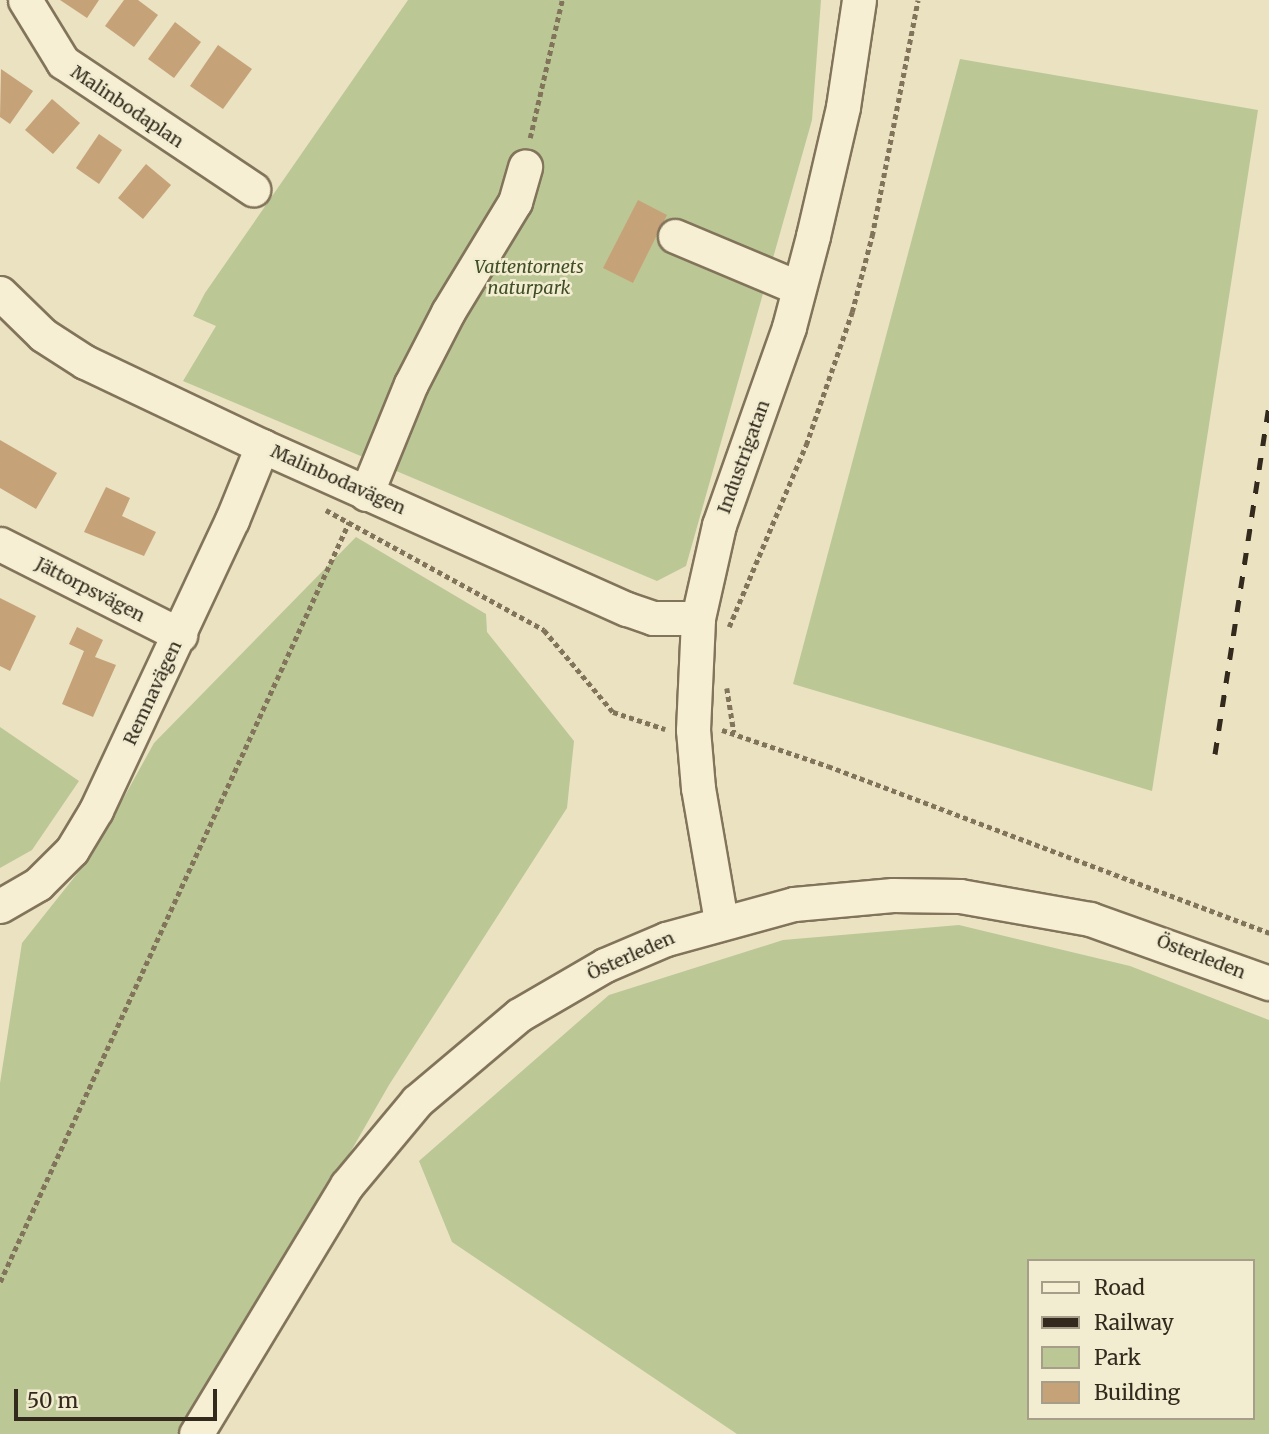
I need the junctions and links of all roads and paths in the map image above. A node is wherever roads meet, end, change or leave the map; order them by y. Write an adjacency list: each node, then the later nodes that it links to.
1 (25, 0): 6 (street, Malinbodaplan)
2 (562, 0): 5 (path)
3 (859, 0): 8 (street, Industrigatan)
4 (918, 0): 15 (path)
5 (525, 166): 11 (street)
6 (253, 190)
7 (675, 236): 8 (street)
8 (799, 288): 13 (street, Industrigatan)
9 (0, 293): 10 (street, Malinbodavägen)
10 (261, 446): 11 (street, Malinbodavägen); 14 (street, Remnavägen)
11 (366, 494): 13 (street, Malinbodavägen)
12 (0, 544): 14 (street, Jättorpsvägen)
13 (698, 618): 17 (street, Industrigatan)
14 (180, 635): 19 (street, Remnavägen)
15 (726, 636)
16 (725, 681): 18 (path)
17 (693, 730): 18 (path); 20 (street, Industrigatan); 23 (path)
18 (734, 732): 21 (path)
19 (0, 906)
20 (721, 921): 22 (street, Österleden); 24 (street, Österleden)
21 (1269, 933)
22 (1269, 983)
23 (0, 1282)
24 (196, 1434)

